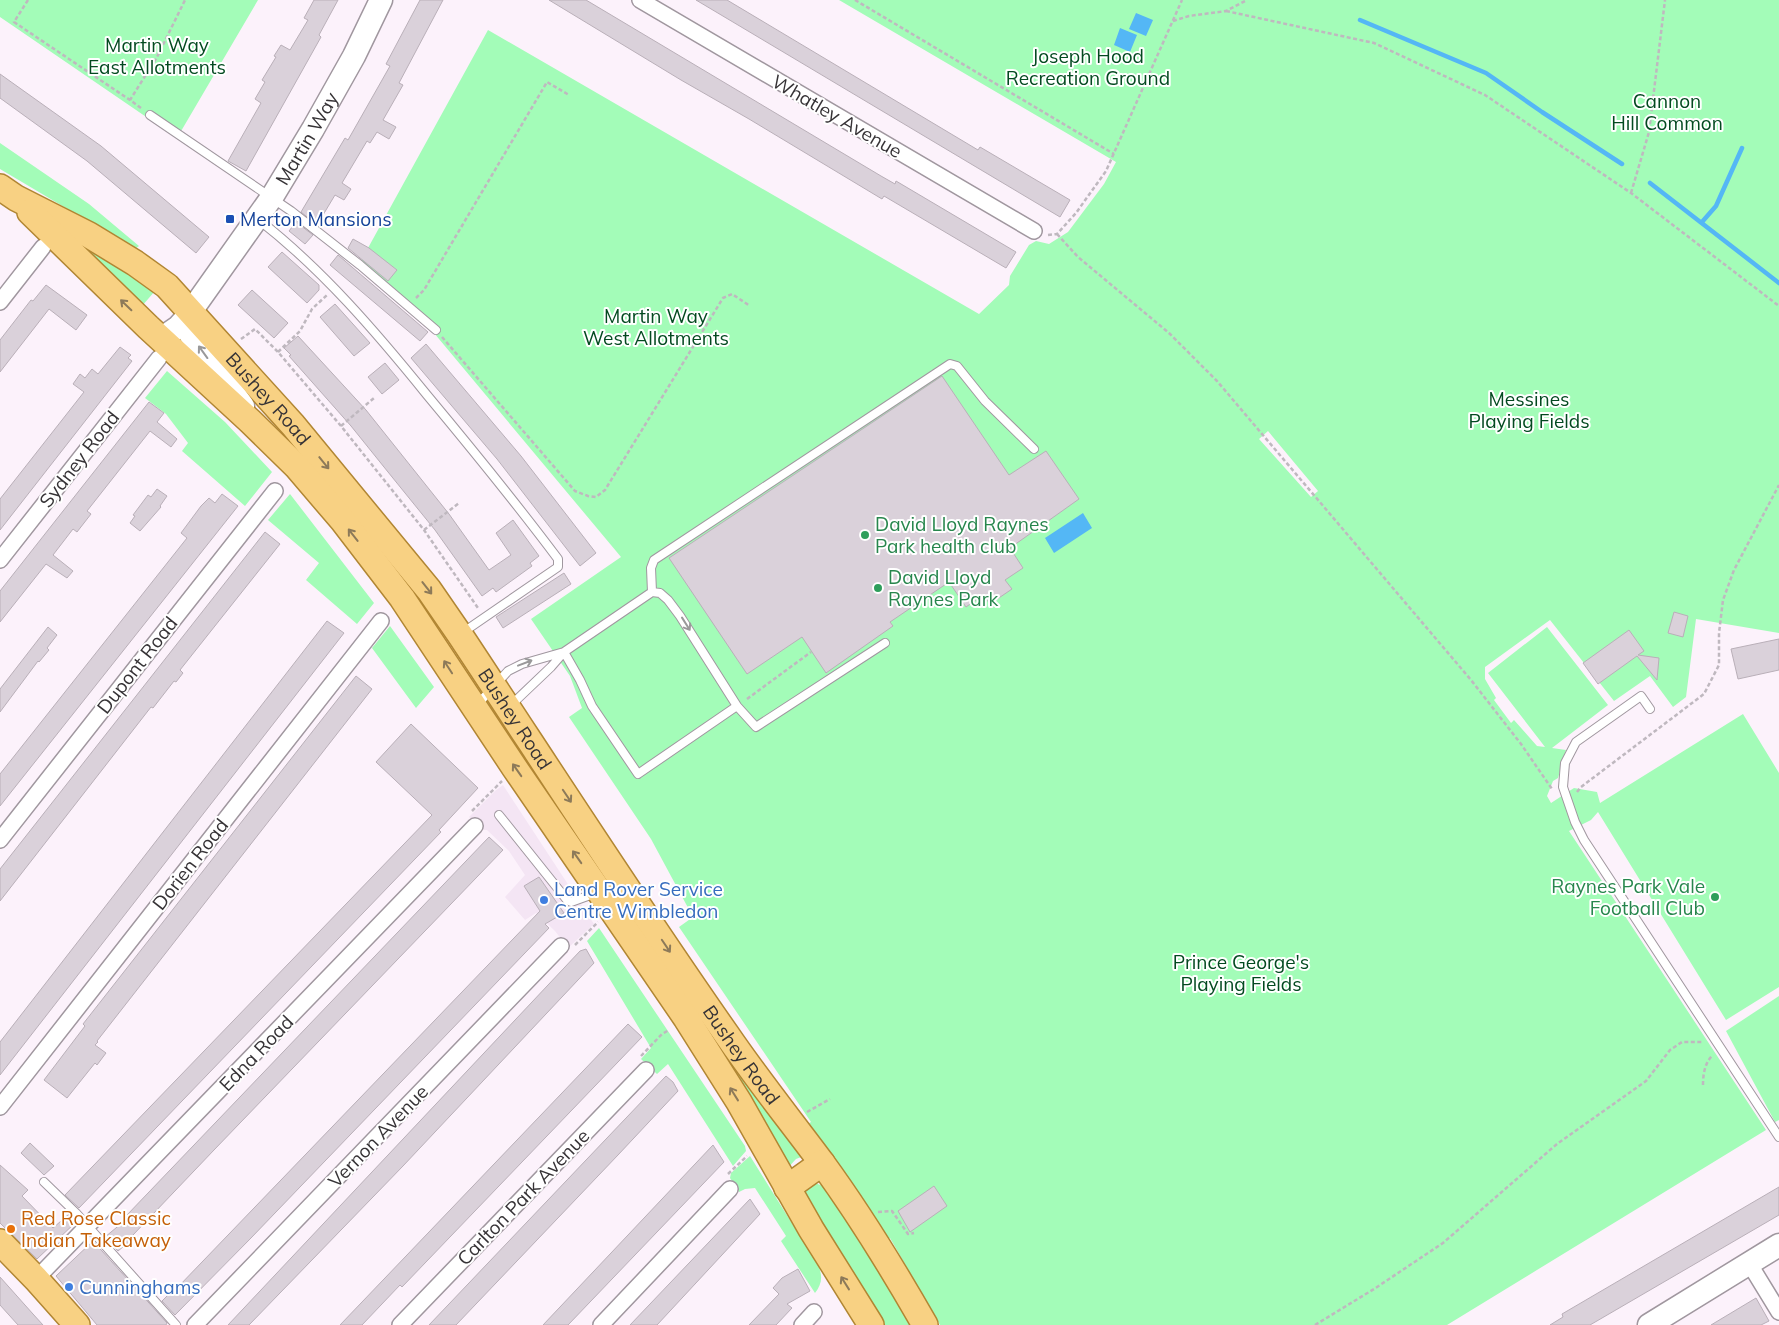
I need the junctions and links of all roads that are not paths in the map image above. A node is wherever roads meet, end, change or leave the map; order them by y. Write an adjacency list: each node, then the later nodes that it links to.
1 (381, 0): 5 (main road, Martin Way)
2 (640, 0): 7 (street, Whatley Avenue)
3 (150, 115): 5 (lane)
4 (8, 192): 10 (main road, Bushey Road); 12 (main road, Bushey Road, one-way to 4)
5 (272, 197): 6 (main road, Martin Way); 11 (lane)
6 (258, 218): 10 (main road, Martin Way); 19 (lane)
7 (1034, 231)
8 (44, 247): 9 (street)
9 (0, 302)
10 (189, 314): 12 (main road, Martin Way); 13 (main road, Bushey Road, one-way to 10); 19 (main road, Bushey Road, one-way to 19)
11 (436, 330)
12 (160, 348): 13 (main road, Bushey Road); 16 (street, Sydney Road)
13 (250, 421): 24 (main road, Bushey Road, one-way to 13)
14 (1034, 449): 17 (lane)
15 (274, 491): 29 (street, Dupont Road)
16 (0, 560)
17 (652, 592): 21 (lane); 23 (lane, one-way to 23)
18 (381, 621): 33 (street, Dorien Road)
19 (460, 635): 22 (main road, Bushey Road)
20 (884, 643): 23 (lane)
21 (564, 652): 22 (lane, one-way to 21); 23 (lane); 25 (lane)
22 (494, 686): 24 (lane); 25 (main road, Bushey Road)
23 (738, 706)
24 (475, 708): 30 (main road, Bushey Road, one-way to 24)
25 (508, 708): 35 (main road, Bushey Road, one-way to 35)
26 (1650, 709): 34 (lane)
27 (499, 815): 30 (lane)
28 (475, 826): 39 (street, Edna Road)
29 (0, 840)
30 (601, 892): 37 (main road, Bushey Road, one-way to 30)
31 (561, 946): 48 (street, Vernon Avenue)
32 (646, 1070): 49 (street, Carlton Park Avenue)
33 (0, 1107)
34 (1779, 1137)
35 (822, 1163): 37 (main road); 53 (main road, Bushey Road)
36 (44, 1182): 39 (lane)
37 (787, 1188): 52 (main road, Bushey Road, one-way to 37)
38 (730, 1189): 50 (street)
39 (88, 1227): 43 (street, Edna Road); 47 (lane)
40 (0, 1242): 43 (main road)
41 (1779, 1245): 42 (main road)
42 (1749, 1263): 45 (street); 54 (main road)
43 (36, 1279): 46 (main road)
44 (814, 1312): 51 (street)
45 (1779, 1312)
46 (77, 1325)
47 (176, 1325)
48 (195, 1325)
49 (400, 1325)
50 (601, 1325)
51 (802, 1325)
52 (871, 1325)
53 (925, 1325)
54 (1649, 1325)

